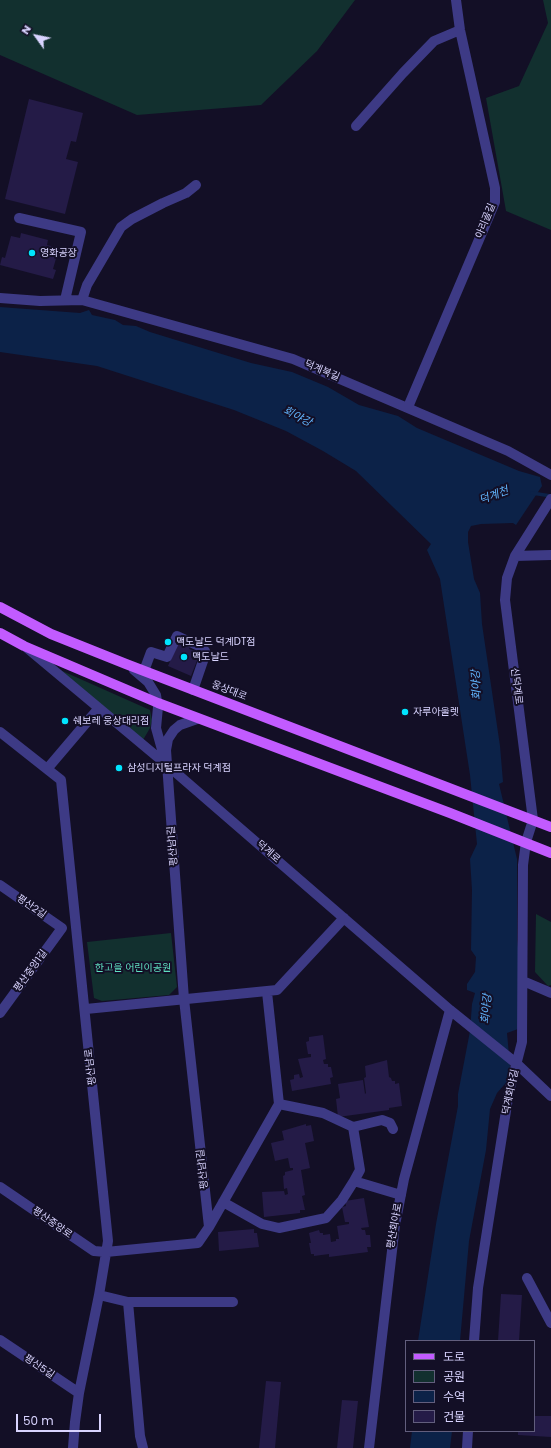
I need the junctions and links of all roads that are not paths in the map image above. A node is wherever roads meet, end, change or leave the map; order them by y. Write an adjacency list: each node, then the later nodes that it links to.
1 (456, 0): 2 (street, 아리골길)
2 (460, 30): 3 (street); 9 (street, 아리골길)
3 (356, 126)
4 (196, 185): 8 (street)
5 (19, 218): 7 (street)
6 (0, 298): 7 (street, 덕계북길)
7 (65, 300): 8 (street, 덕계북길)
8 (82, 300): 9 (street, 덕계북길)
9 (408, 407): 10 (street, 덕계북길)
10 (551, 475)
11 (551, 499): 13 (street, 신덕계로)
12 (551, 555): 13 (street)
13 (515, 556): 26 (street, 신덕계로)
14 (1, 611): 17 (main road, 웅상대로)
15 (0, 633): 16 (main road)
16 (24, 646): 20 (main road); 21 (street, 덕계로)
17 (126, 664): 18 (main road, 웅상대로); 20 (street)
18 (144, 671): 19 (main road, 웅상대로); 19 (street)
19 (192, 690): 26 (main road, 웅상대로)
20 (158, 703): 22 (main road); 24 (street)
21 (98, 709): 24 (street, 덕계로); 25 (street)
22 (197, 719): 24 (street); 28 (main road)
23 (0, 732): 25 (street, 평산남로)
24 (167, 765): 31 (street, 덕계로); 37 (street, 평산남1길)
25 (47, 769): 32 (street, 평산남로)
26 (533, 820): 27 (main road); 28 (street, 신덕계로)
27 (551, 827)
28 (521, 840): 29 (main road); 34 (street, 덕계회야길)
29 (551, 853)
30 (0, 885): 33 (street, 평산2길)
31 (344, 918): 35 (street); 40 (street, 덕계로)
32 (77, 927): 33 (street); 38 (street, 평산남로)
33 (62, 928): 39 (street, 평산중앙1길)
34 (523, 981): 36 (street); 41 (street, 덕계회야길)
35 (267, 992): 37 (street); 43 (street)
36 (551, 993)
37 (184, 999): 38 (street); 50 (street, 평산남1길)
38 (86, 1009): 51 (street, 평산남로)
39 (0, 1013)
40 (453, 1013): 41 (street, 덕계로); 48 (street, 평산회야로)
41 (514, 1062): 42 (street); 58 (street, 덕계회야길)
42 (551, 1096)
43 (279, 1104): 44 (street); 49 (street)
44 (354, 1127): 45 (street); 46 (street)
45 (393, 1129)
46 (354, 1181): 48 (street); 49 (street)
47 (0, 1187): 51 (street, 평산중앙로)
48 (401, 1195): 63 (street, 평산회야로)
49 (223, 1202): 50 (street)
50 (210, 1227): 51 (street)
51 (106, 1252): 53 (street, 평산남로)
52 (527, 1278): 56 (street)
53 (99, 1296): 54 (street); 59 (street, 평산남로)
54 (128, 1302): 55 (street); 62 (street)
55 (233, 1302)
56 (551, 1323)
57 (0, 1340): 59 (street, 평산5길)
58 (474, 1340)
59 (79, 1393): 61 (street, 평산남로)
60 (468, 1432): 64 (street)
61 (73, 1448)
62 (143, 1448)
63 (369, 1448)
64 (467, 1448)

